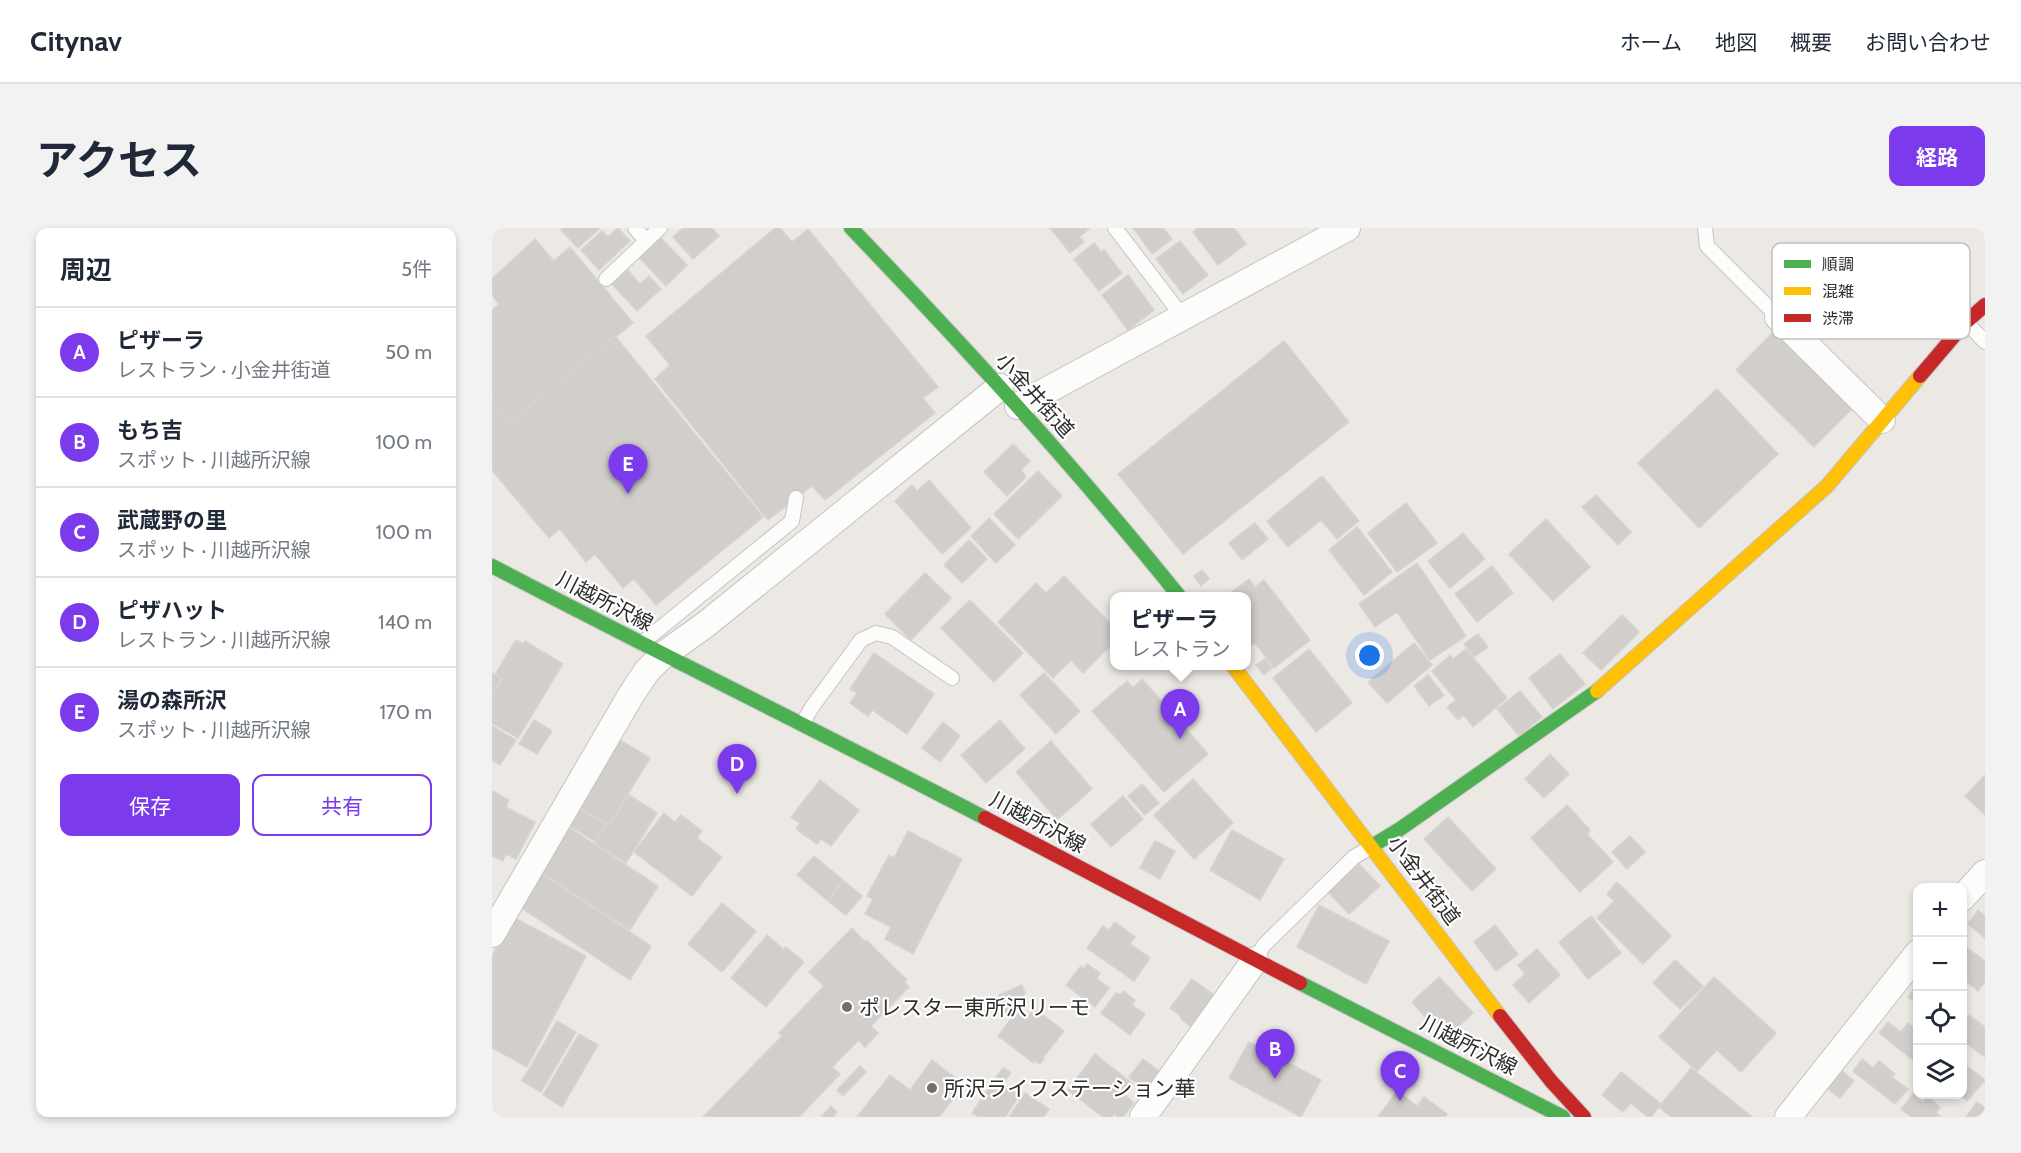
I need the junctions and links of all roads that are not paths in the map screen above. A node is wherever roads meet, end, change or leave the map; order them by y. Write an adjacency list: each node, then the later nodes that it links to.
1 (635, 228): 7 (lane)
2 (660, 228): 7 (lane)
3 (851, 228): 17 (street, 小金井街道)
4 (1115, 228): 11 (lane)
5 (1347, 228): 11 (street)
6 (1705, 228): 10 (lane)
7 (646, 241): 8 (lane)
8 (606, 279)
9 (1985, 305): 12 (street)
10 (1772, 311)
11 (1183, 317): 18 (street)
12 (1970, 318)
13 (1970, 326): 16 (lane)
14 (1800, 339): 19 (street)
15 (1951, 339): 19 (street)
16 (1985, 342)
17 (1000, 387): 18 (street, 小金井街道); 23 (street)
18 (1018, 406): 22 (street, 小金井街道)
19 (1882, 420): 27 (street)
20 (796, 498): 23 (lane)
21 (492, 566): 23 (street, 川越所沢線)
22 (1175, 592)
23 (652, 649): 26 (street, 川越所沢線); 30 (street)
24 (1236, 670): 27 (street, 小金井街道)
25 (952, 678): 26 (lane)
26 (802, 724): 32 (street, 川越所沢線)
27 (1372, 846): 32 (lane); 35 (street, 小金井街道)
28 (1985, 873): 29 (street)
29 (1967, 893)
30 (492, 934)
31 (1913, 958): 36 (street)
32 (1255, 960): 33 (street); 34 (street, 川越所沢線)
33 (1143, 1117)
34 (1563, 1117)
35 (1584, 1117)
36 (1788, 1117)

